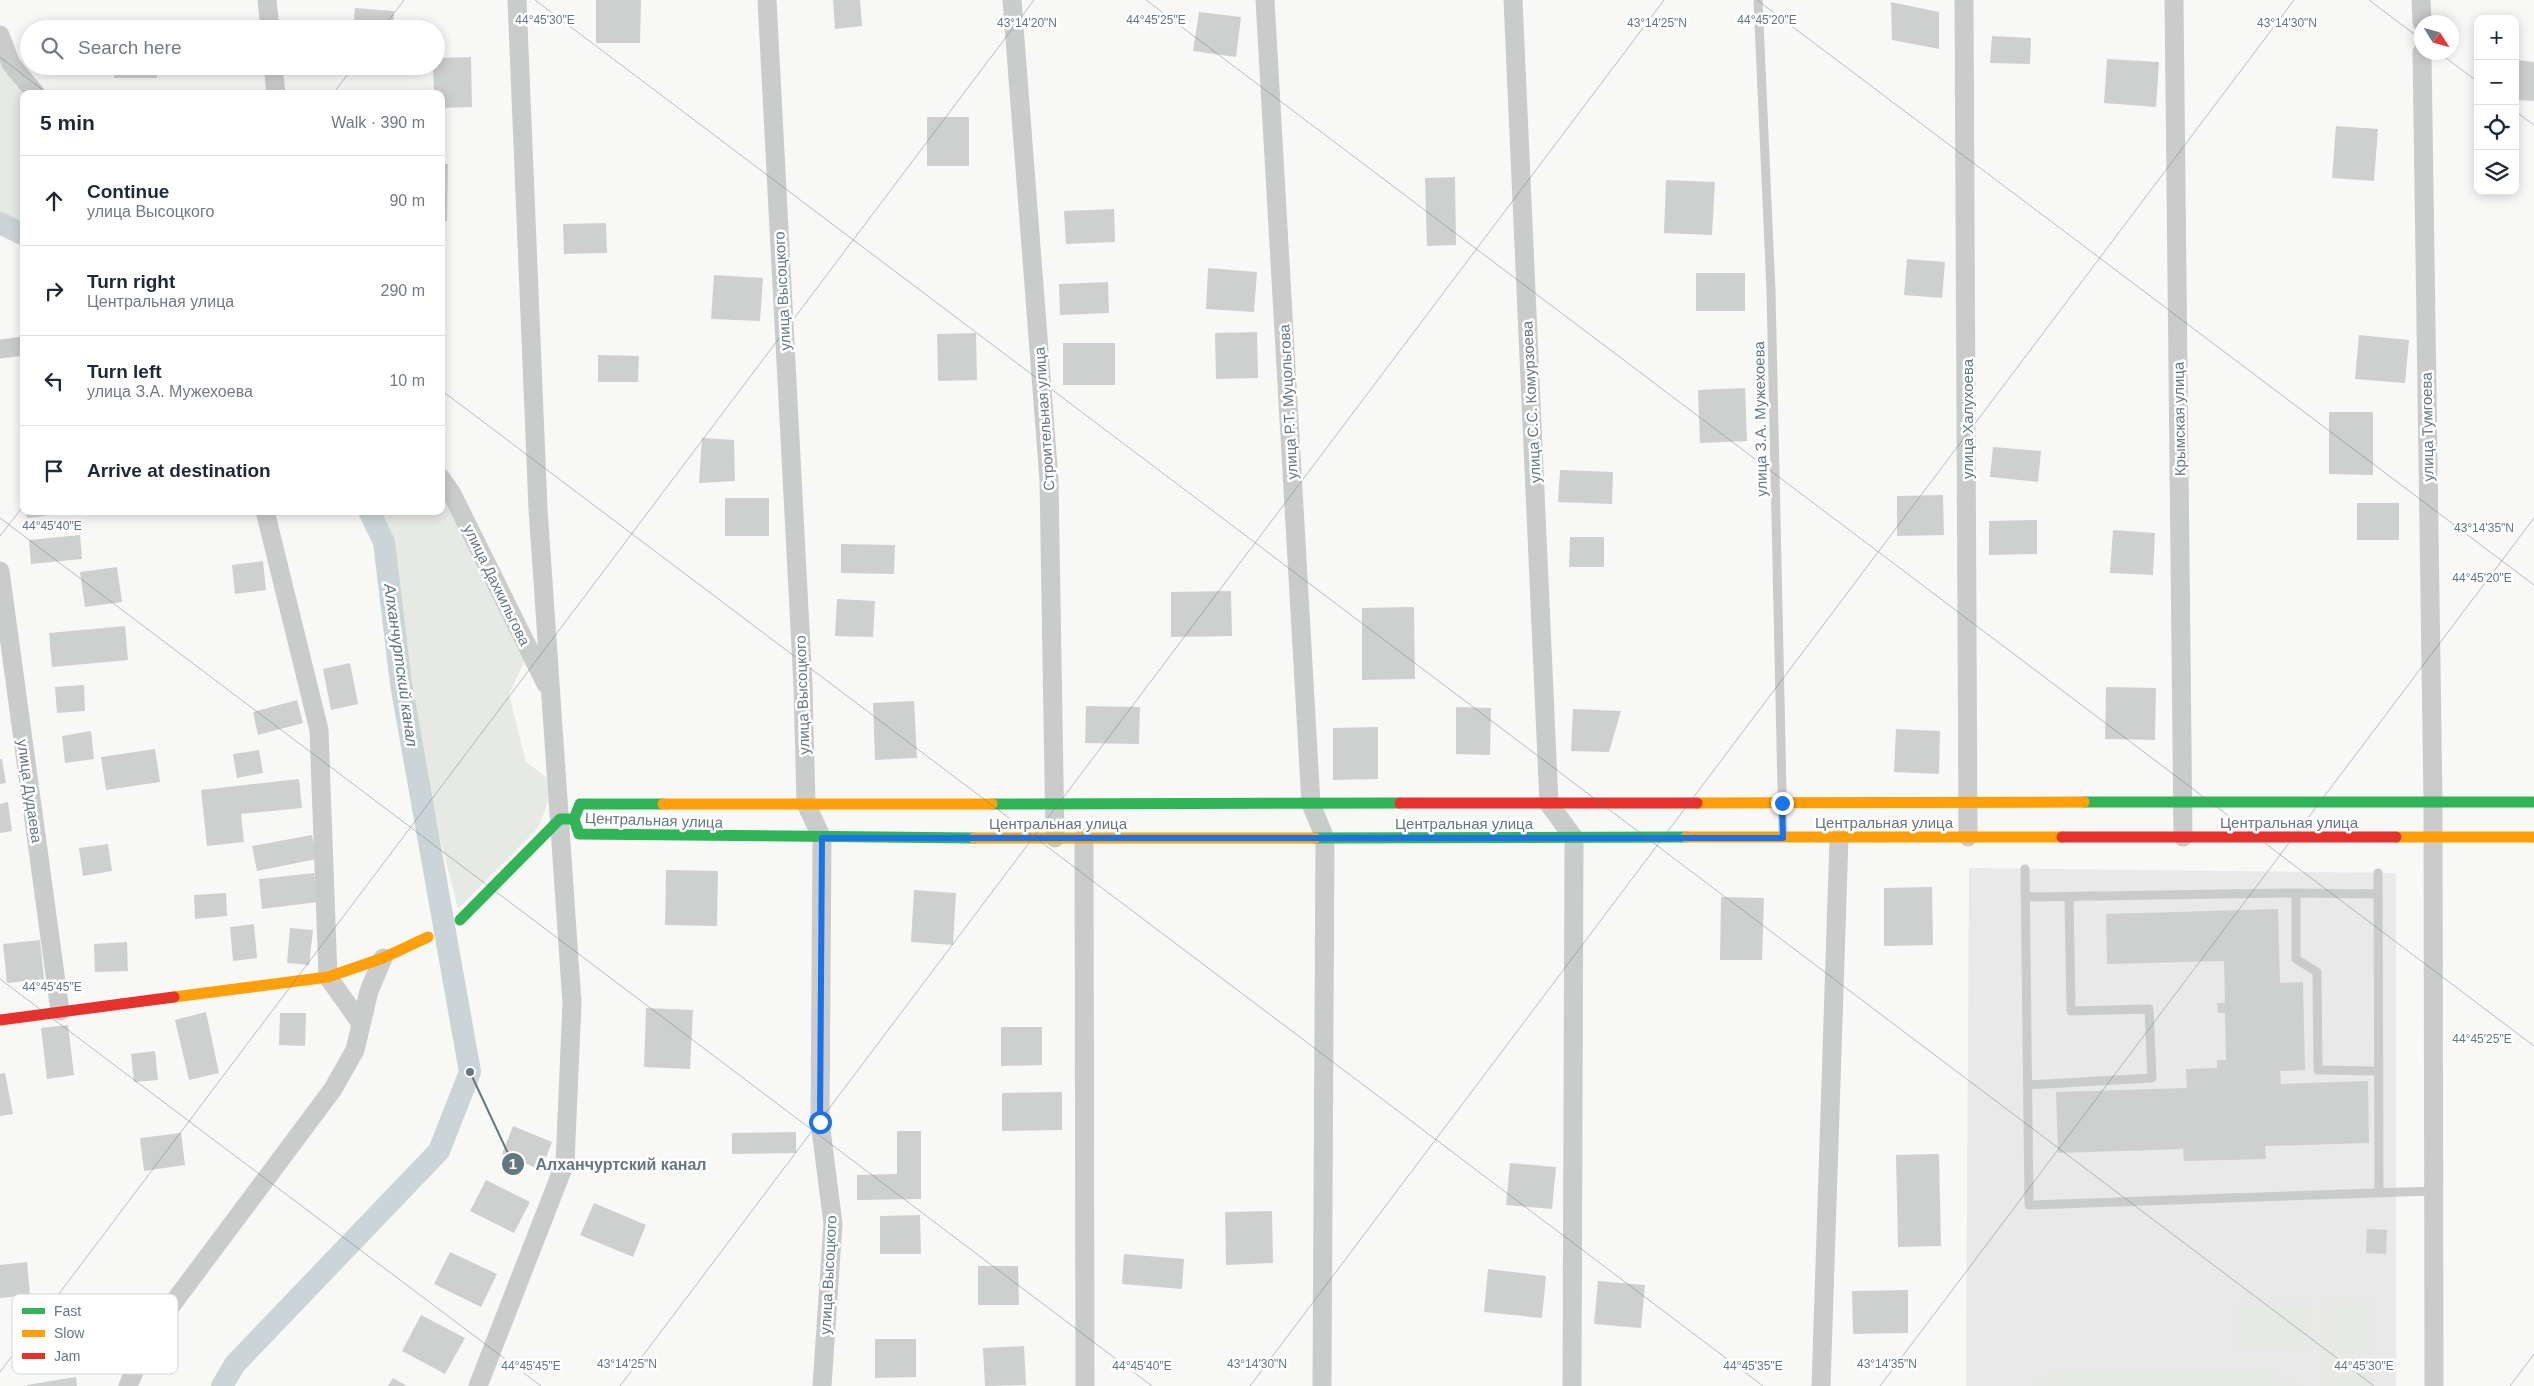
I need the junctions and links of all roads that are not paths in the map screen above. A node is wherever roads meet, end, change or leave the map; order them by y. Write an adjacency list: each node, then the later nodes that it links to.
1 (267, 0): 12 (street)
2 (517, 0): 25 (street)
3 (767, 0): 31 (street, улица Высоцкого)
4 (1012, 0): 32 (street, Строительная улица)
5 (1264, 0): 33 (street, улица Р.Т. Муцольгова)
6 (1513, 0): 34 (street, улица С.С. Комурзоева)
7 (1758, 0): 28 (lane, улица З.А. Мужехоева)
8 (1964, 0): 29 (street, улица Халухоева)
9 (2174, 0): 30 (street, Крымская улица)
10 (2421, 0): 11 (street)
11 (2422, 15)
12 (269, 20)
13 (0, 36): 16 (street)
14 (2422, 60): 26 (street, улица Тумгоева)
15 (20, 75): 18 (street)
16 (20, 75)
17 (274, 75): 19 (street)
18 (33, 90)
19 (276, 90)
20 (20, 346): 21 (street)
21 (0, 349)
22 (445, 484): 25 (street, улица Дахкильгова)
23 (266, 515): 56 (street)
24 (0, 571): 57 (street, улица Дудаева)
25 (550, 693): 35 (street)
26 (2433, 802): 27 (street, Центральная улица); 30 (street, Центральная улица); 37 (street, улица Тумгоева)
27 (2534, 802)
28 (1782, 803): 29 (street, Центральная улица); 34 (street, Центральная улица); 44 (lane, улица З.А. Мужехоева)
29 (1970, 803): 30 (street, Центральная улица); 36 (street, улица Халухоева)
30 (2183, 803): 46 (street, Крымская улица)
31 (806, 804): 32 (street, Центральная улица); 35 (street, Центральная улица); 39 (street, улица Высоцкого)
32 (1054, 804): 33 (street, Центральная улица); 40 (street, Строительная улица)
33 (1311, 804): 34 (street, Центральная улица); 42 (street, улица Р.Т. Муцольгова)
34 (1549, 804): 43 (street)
35 (567, 819): 39 (street, Центральная улица); 53 (street); 67 (street)
36 (1968, 837): 45 (street, Центральная улица); 46 (street, Центральная улица)
37 (2432, 837): 38 (street, Центральная улица); 46 (street, Центральная улица); 62 (street, улица Тумгоева)
38 (2534, 837)
39 (822, 838): 40 (street, Центральная улица); 68 (street, улица Высоцкого)
40 (1054, 838): 41 (street, Центральная улица)
41 (1084, 838): 42 (street, Центральная улица); 69 (street)
42 (1325, 838): 43 (street, Центральная улица); 70 (street)
43 (1574, 838): 44 (street, Центральная улица); 71 (street)
44 (1783, 838): 45 (street, Центральная улица)
45 (1838, 838): 72 (street)
46 (2183, 838)
47 (2025, 869): 52 (lane)
48 (2378, 873): 50 (lane)
49 (2296, 893): 50 (lane); 51 (lane); 60 (lane)
50 (2378, 894): 60 (lane)
51 (2068, 896): 52 (lane); 61 (lane)
52 (2025, 897): 61 (lane)
53 (460, 920)
54 (428, 937): 55 (street)
55 (383, 958): 56 (street); 59 (street)
56 (328, 976): 57 (street); 59 (street)
57 (60, 1011): 58 (street)
58 (0, 1020)
59 (360, 1022): 64 (street)
60 (2379, 1071): 63 (lane)
61 (2028, 1084): 63 (lane)
62 (2433, 1191): 63 (lane); 73 (street, улица Тумгоева)
63 (2379, 1193)
64 (178, 1297)
65 (133, 1374): 66 (street)
66 (128, 1386)
67 (478, 1386)
68 (822, 1386)
69 (1086, 1386)
70 (1322, 1386)
71 (1572, 1386)
72 (1821, 1386)
73 (2434, 1386)

